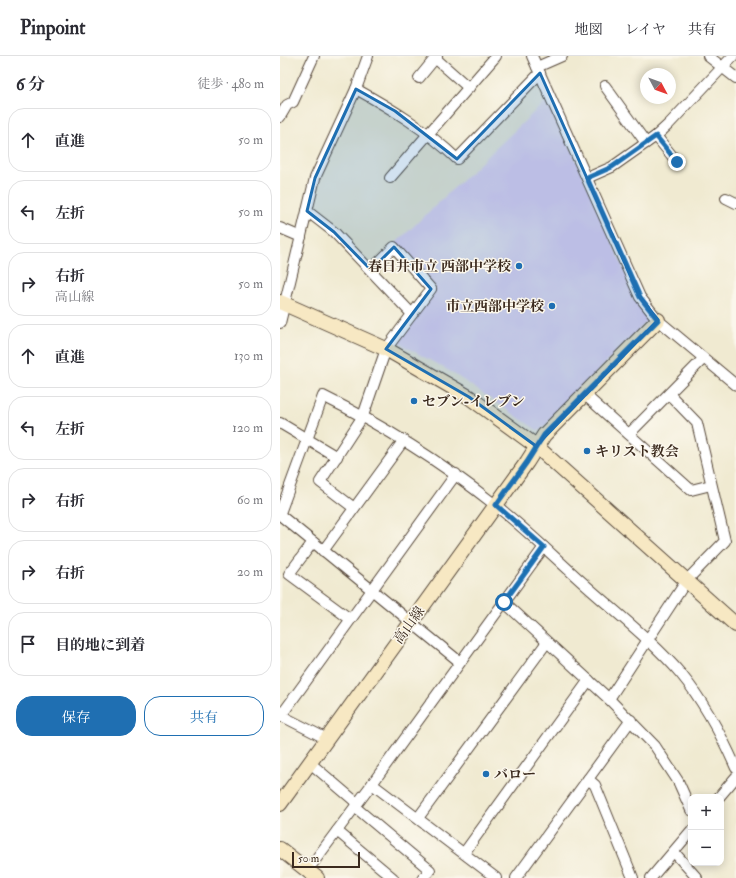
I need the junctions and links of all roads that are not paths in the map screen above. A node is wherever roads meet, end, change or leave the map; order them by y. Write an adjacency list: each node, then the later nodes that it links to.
1 (314, 56): 16 (street)
2 (368, 56): 15 (street)
3 (496, 56): 14 (street)
4 (532, 56): 10 (street)
5 (562, 56): 10 (street)
6 (708, 56): 9 (street)
7 (733, 56): 9 (street)
8 (436, 57): 11 (street); 14 (street)
9 (722, 68): 12 (street); 18 (street)
10 (539, 70): 17 (street); 22 (street)
11 (420, 78)
12 (736, 78)
13 (605, 86): 19 (street)
14 (469, 88): 17 (street)
15 (356, 89): 17 (street); 25 (street)
16 (280, 117)
17 (428, 135): 21 (street)
18 (656, 136): 19 (street); 20 (street)
19 (646, 143): 22 (street)
20 (677, 162)
21 (390, 178)
22 (587, 178): 31 (street)
23 (726, 198): 24 (street)
24 (736, 203)
25 (307, 212): 27 (street); 28 (street)
26 (280, 228): 27 (street)
27 (301, 237): 29 (street)
28 (371, 270): 30 (street); 30 (street)
29 (282, 303): 32 (street); 33 (street)
30 (412, 314): 33 (street)
31 (658, 320): 34 (street); 36 (street, 高山線)
32 (280, 323)
33 (386, 349): 38 (street); 43 (street)
34 (704, 359): 35 (street); 37 (street)
35 (736, 385)
36 (584, 394): 40 (street); 43 (street, 高山線)
37 (669, 394): 40 (street); 46 (street)
38 (363, 416): 41 (street); 42 (street); 44 (street)
39 (280, 423): 41 (street)
40 (629, 434): 46 (street)
41 (308, 438): 44 (street); 49 (street)
42 (404, 440): 45 (street); 48 (street)
43 (536, 446): 47 (street, 高山線); 53 (street)
44 (337, 456): 48 (street)
45 (456, 474): 47 (street); 54 (street)
46 (711, 485): 53 (street)
47 (496, 505): 51 (street); 57 (street, 高山線)
48 (354, 508): 52 (street)
49 (280, 514): 50 (street)
50 (313, 542): 52 (street); 56 (street)
51 (544, 547): 55 (street); 59 (street)
52 (323, 551): 54 (street)
53 (687, 580): 58 (street); 59 (street)
54 (371, 590): 56 (street); 57 (street)
55 (504, 602): 60 (street); 61 (street)
56 (350, 619): 64 (street)
57 (411, 622): 61 (street); 66 (street, 高山線)
58 (736, 625)
59 (648, 641): 63 (street); 68 (street)
60 (547, 642): 62 (street); 76 (street)
61 (460, 662): 71 (street)
62 (589, 680): 63 (street); 81 (street)
63 (609, 699): 65 (street)
64 (280, 716): 66 (street)
65 (631, 720): 70 (street); 73 (street)
66 (327, 739): 67 (street, 高山線)
67 (309, 762): 74 (street, 高山線); 75 (street)
68 (736, 768)
69 (736, 777): 72 (street)
70 (588, 780): 86 (street); 87 (street)
71 (372, 784): 75 (street); 76 (street)
72 (722, 794)
73 (688, 803)
74 (280, 804)
75 (356, 805): 77 (street); 84 (street)
76 (418, 818): 81 (street)
77 (337, 831): 82 (street); 83 (street)
78 (688, 835): 80 (street)
79 (280, 849): 82 (street)
80 (674, 852): 88 (street); 89 (street)
81 (464, 853): 85 (street)
82 (312, 874)
83 (393, 878)
84 (423, 878)
85 (496, 878)
86 (516, 878)
87 (633, 878)
88 (651, 878)
89 (697, 878)

